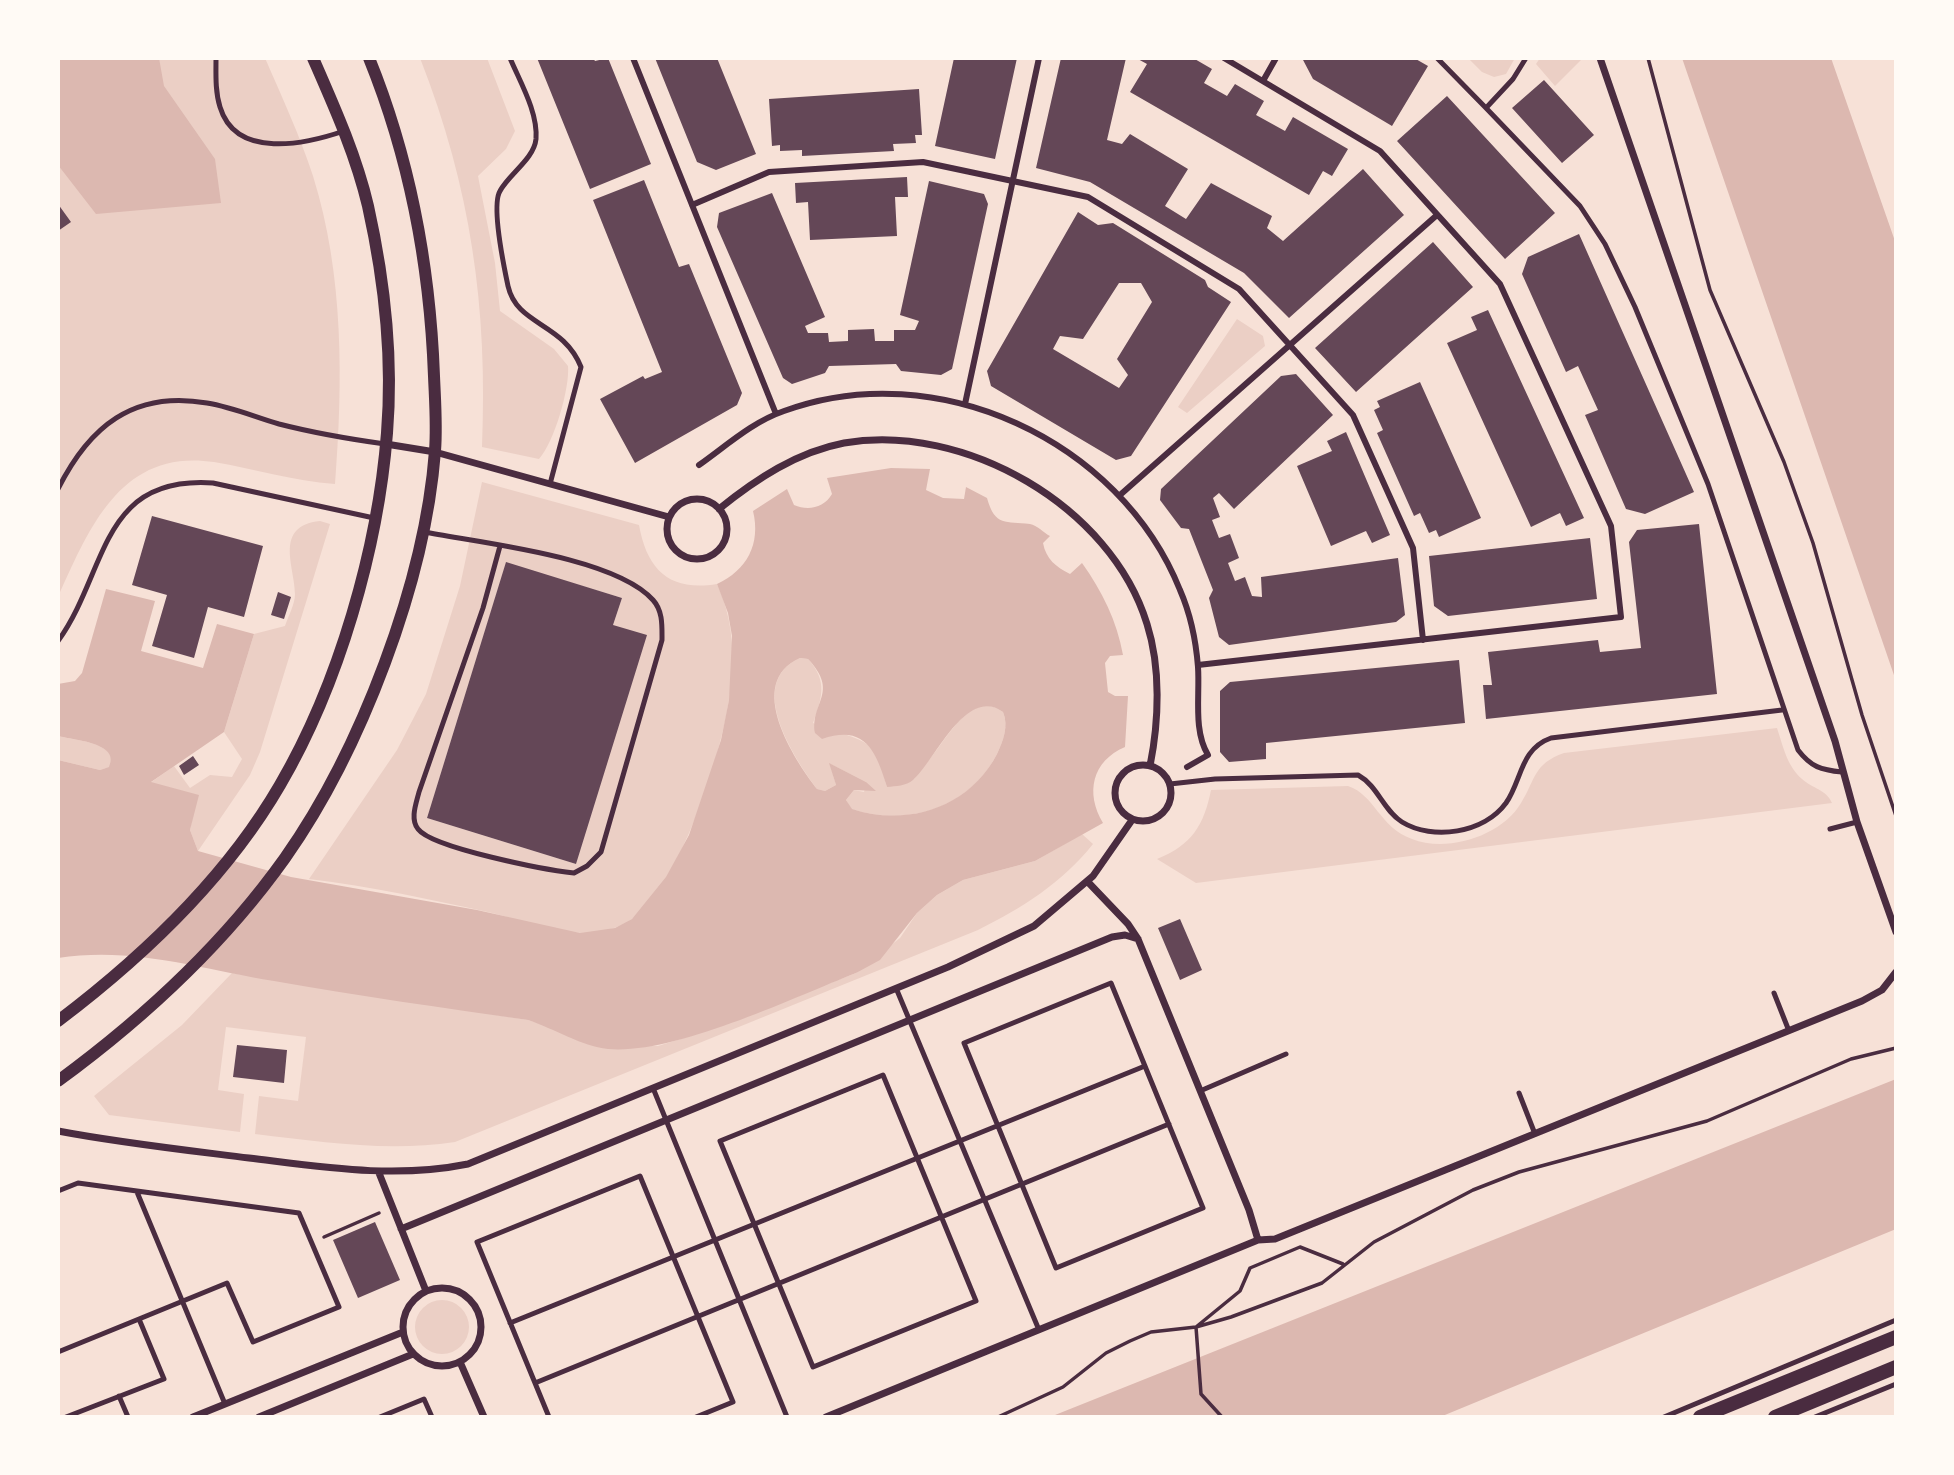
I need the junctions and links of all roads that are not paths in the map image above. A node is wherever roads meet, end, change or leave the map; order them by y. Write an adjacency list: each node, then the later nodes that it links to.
1 (216, 58): 14 (lane)
2 (313, 58): 14 (street)
3 (369, 58): 22 (street)
4 (510, 58): 24 (lane)
5 (633, 58): 16 (street)
6 (1040, 58): 15 (street)
7 (1224, 58): 12 (street)
8 (1276, 58): 12 (street)
9 (1437, 58): 13 (lane)
10 (1526, 58): 13 (lane)
11 (1600, 58): 38 (street)
12 (1263, 81): 17 (street)
13 (1486, 108): 35 (lane)
14 (344, 131): 21 (street)
15 (1013, 181): 16 (street); 18 (street); 19 (street)
16 (692, 205): 20 (street)
17 (1437, 215): 18 (street); 32 (street)
18 (1289, 345): 26 (street); 32 (street)
19 (965, 404): 20 (street); 26 (street)
20 (776, 414): 23 (street)
21 (386, 444): 22 (street); 25 (lane); 29 (street)
22 (435, 452): 24 (street); 30 (street)
23 (699, 466)
24 (550, 484): 28 (street)
25 (58, 489)
26 (1120, 495): 34 (street)
27 (719, 509): 28 (street); 28 (street); 36 (street)
28 (669, 517)
29 (374, 518): 33 (lane); 50 (street)
30 (421, 532): 31 (lane); 54 (street)
31 (500, 546): 31 (lane)
32 (1423, 640): 34 (street)
33 (58, 642)
34 (1198, 665): 37 (street)
35 (1782, 710): 38 (lane); 39 (lane)
36 (1150, 766): 39 (street); 40 (street)
37 (1187, 767)
38 (1842, 772): 41 (street)
39 (1170, 784): 40 (street)
40 (1132, 820): 43 (street)
41 (1857, 822): 42 (lane); 44 (street)
42 (1830, 829)
43 (1087, 881): 45 (street); 47 (street)
44 (1896, 932)
45 (1138, 939): 49 (street); 56 (street)
46 (1896, 972): 51 (street)
47 (896, 988): 49 (lane); 55 (street)
48 (1774, 993): 51 (lane)
49 (910, 1020): 58 (street); 63 (lane)
50 (58, 1021)
51 (1789, 1031): 62 (street)
52 (1286, 1054): 56 (lane)
53 (1145, 1066): 59 (lane); 60 (lane); 60 (lane)
54 (58, 1081)
55 (653, 1088): 58 (lane); 65 (street)
56 (1200, 1091): 73 (street)
57 (1519, 1093): 62 (lane)
58 (666, 1120): 72 (street); 74 (lane)
59 (1169, 1124): 66 (lane); 66 (lane)
60 (998, 1126): 63 (lane); 66 (lane)
61 (58, 1131): 65 (street)
62 (1535, 1134): 73 (street)
63 (960, 1141): 64 (lane); 69 (lane)
64 (918, 1159): 70 (lane); 71 (lane); 71 (lane)
65 (379, 1173): 72 (street)
66 (1022, 1186): 69 (lane)
67 (58, 1191): 68 (lane)
68 (137, 1192): 78 (lane); 78 (lane)
69 (985, 1201): 70 (lane); 84 (lane)
70 (942, 1219): 76 (lane); 76 (lane)
71 (755, 1226): 74 (lane); 76 (lane)
72 (401, 1229): 77 (street)
73 (1258, 1240): 84 (street)
74 (715, 1241): 75 (lane); 79 (lane)
75 (674, 1258): 80 (lane); 83 (lane); 83 (lane)
76 (779, 1285): 79 (lane)
77 (426, 1291): 85 (street); 89 (street)
78 (183, 1301): 81 (lane); 94 (lane)
79 (740, 1302): 80 (lane); 104 (lane)
80 (698, 1318): 91 (lane); 103 (lane)
81 (139, 1319): 87 (lane); 93 (lane)
82 (1896, 1320): 106 (lane)
83 (510, 1323): 91 (lane)
84 (1039, 1330): 105 (street)
85 (403, 1332): 88 (street); 94 (street)
86 (1896, 1337): 107 (main road)
87 (58, 1352)
88 (414, 1354): 89 (street); 98 (street)
89 (460, 1362): 101 (street)
90 (1896, 1367): 108 (main road)
91 (535, 1383): 102 (lane)
92 (1896, 1384): 109 (lane)
93 (119, 1396): 95 (lane); 96 (lane)
94 (225, 1404): 97 (street)
95 (66, 1417)
96 (128, 1417)
97 (193, 1417)
98 (258, 1417)
99 (380, 1417): 100 (lane)
100 (432, 1417)
101 (484, 1417)
102 (549, 1417)
103 (696, 1417)
104 (787, 1417)
105 (826, 1417)
106 (1664, 1417)
107 (1700, 1417)
108 (1775, 1417)
109 (1815, 1417)

